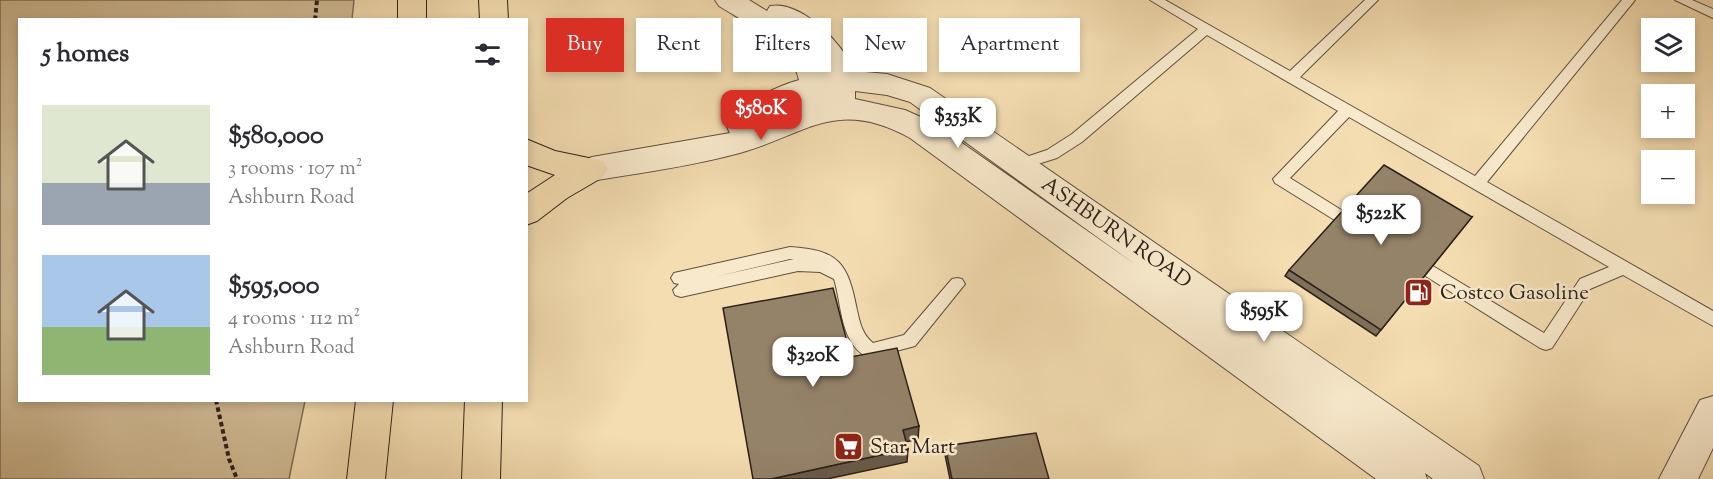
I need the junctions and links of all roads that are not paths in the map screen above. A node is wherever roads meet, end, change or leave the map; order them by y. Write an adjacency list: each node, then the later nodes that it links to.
1 (412, 0): 10 (highway)
2 (493, 0): 11 (highway)
3 (729, 0): 14 (street)
4 (761, 0): 14 (street)
5 (1156, 0): 12 (lane)
6 (1372, 0): 13 (lane)
7 (1629, 0): 19 (lane)
8 (1681, 0): 9 (lane)
9 (1713, 14)
10 (412, 18)
11 (494, 18)
12 (1206, 29): 13 (lane); 17 (lane)
13 (1291, 78): 15 (lane)
14 (828, 97): 17 (street, ASHBURN ROAD); 18 (street); 32 (street, ASHBURN ROAD)
15 (1347, 110): 19 (lane); 21 (lane)
16 (528, 151): 18 (highway)
17 (1022, 164): 33 (street, ASHBURN ROAD)
18 (592, 170): 20 (highway)
19 (1478, 183): 23 (lane)
20 (528, 210)
21 (1368, 234)
22 (1398, 252): 23 (lane)
23 (1623, 268): 26 (lane)
24 (680, 284): 25 (lane)
25 (957, 284)
26 (1713, 319)
27 (375, 402): 30 (highway)
28 (484, 402): 31 (highway)
29 (1713, 412): 34 (street)
30 (366, 479)
31 (481, 479)
32 (1408, 479)
33 (1465, 479)
34 (1677, 479)

